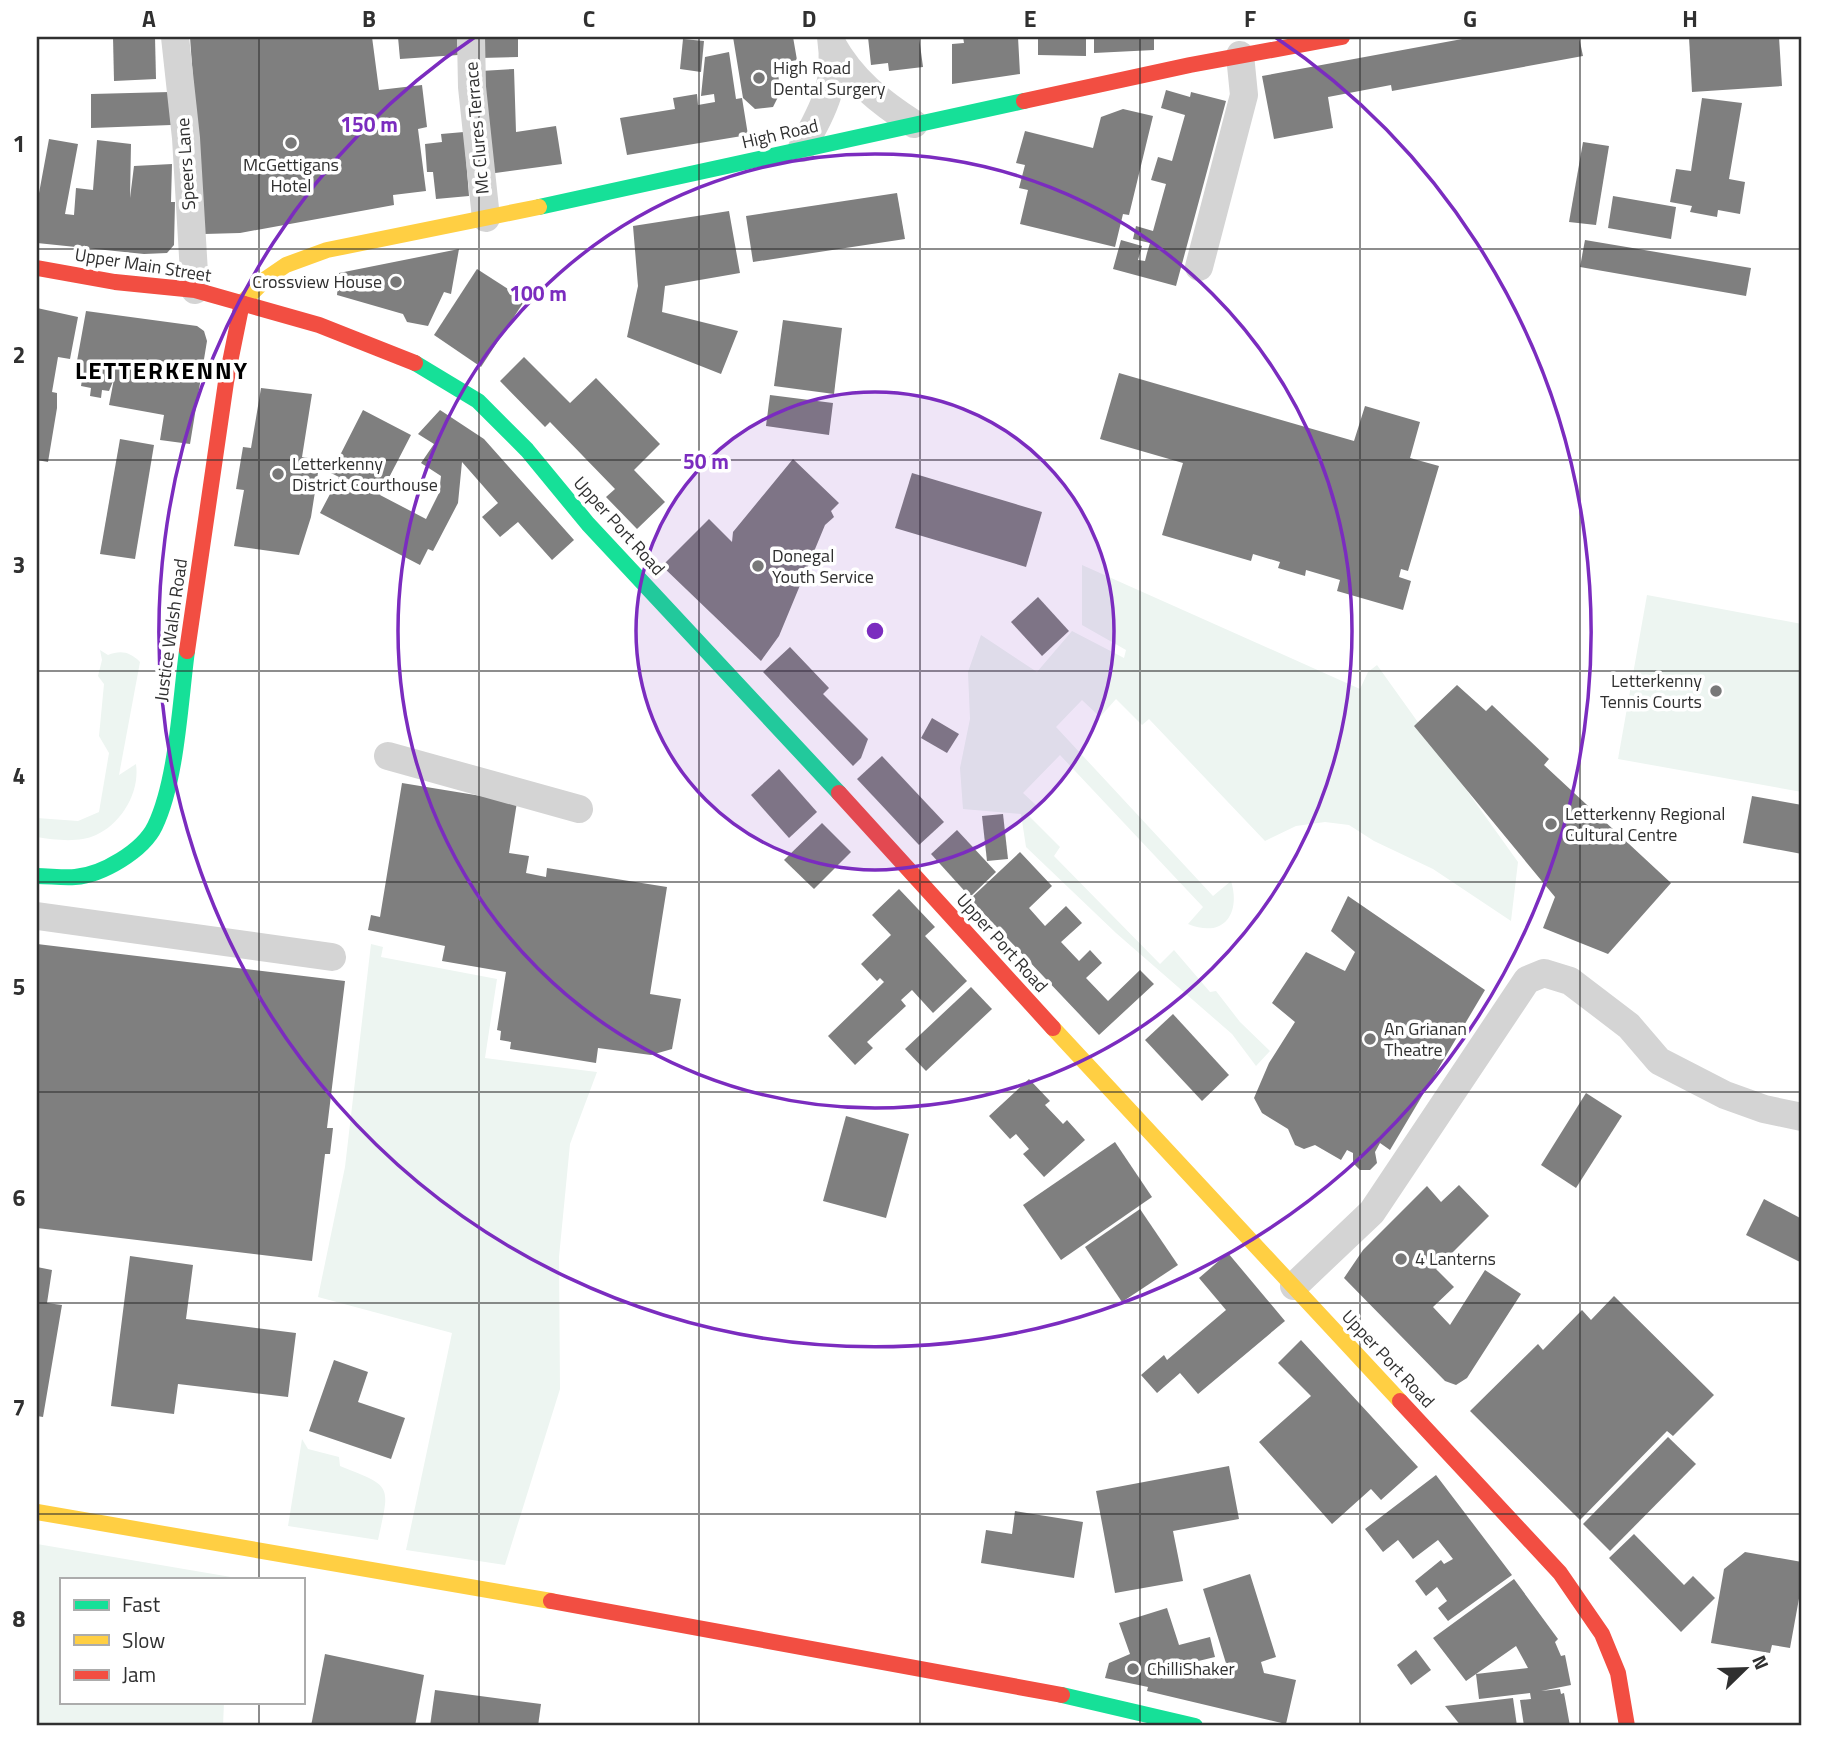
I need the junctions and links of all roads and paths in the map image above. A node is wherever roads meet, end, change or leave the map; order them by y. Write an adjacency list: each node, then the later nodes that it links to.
1 (175, 37): 12 (street, Speers Lane)
2 (471, 37): 9 (street, Mc Clures Terrace)
3 (1342, 37): 6 (street, High Road)
4 (832, 40): 7 (street); 8 (street)
5 (1210, 49): 6 (street, High Road); 7 (street, High Road)
6 (1240, 55): 10 (street)
7 (914, 124): 8 (street, High Road)
8 (802, 148): 9 (street, High Road)
9 (486, 218): 13 (street, High Road)
10 (1199, 267)
11 (37, 268): 12 (street, Upper Main Street)
12 (195, 290): 13 (street, Upper Main Street)
13 (242, 303): 16 (street, Justice Walsh Road); 20 (street, Upper Port Road)
14 (388, 756): 15 (street)
15 (579, 809)
16 (37, 876)
17 (37, 916): 18 (street)
18 (332, 957)
19 (1802, 1117): 20 (street)
20 (1294, 1286): 23 (street, Upper Port Road)
21 (37, 1512): 22 (street)
22 (1195, 1726)
23 (1627, 1726)

